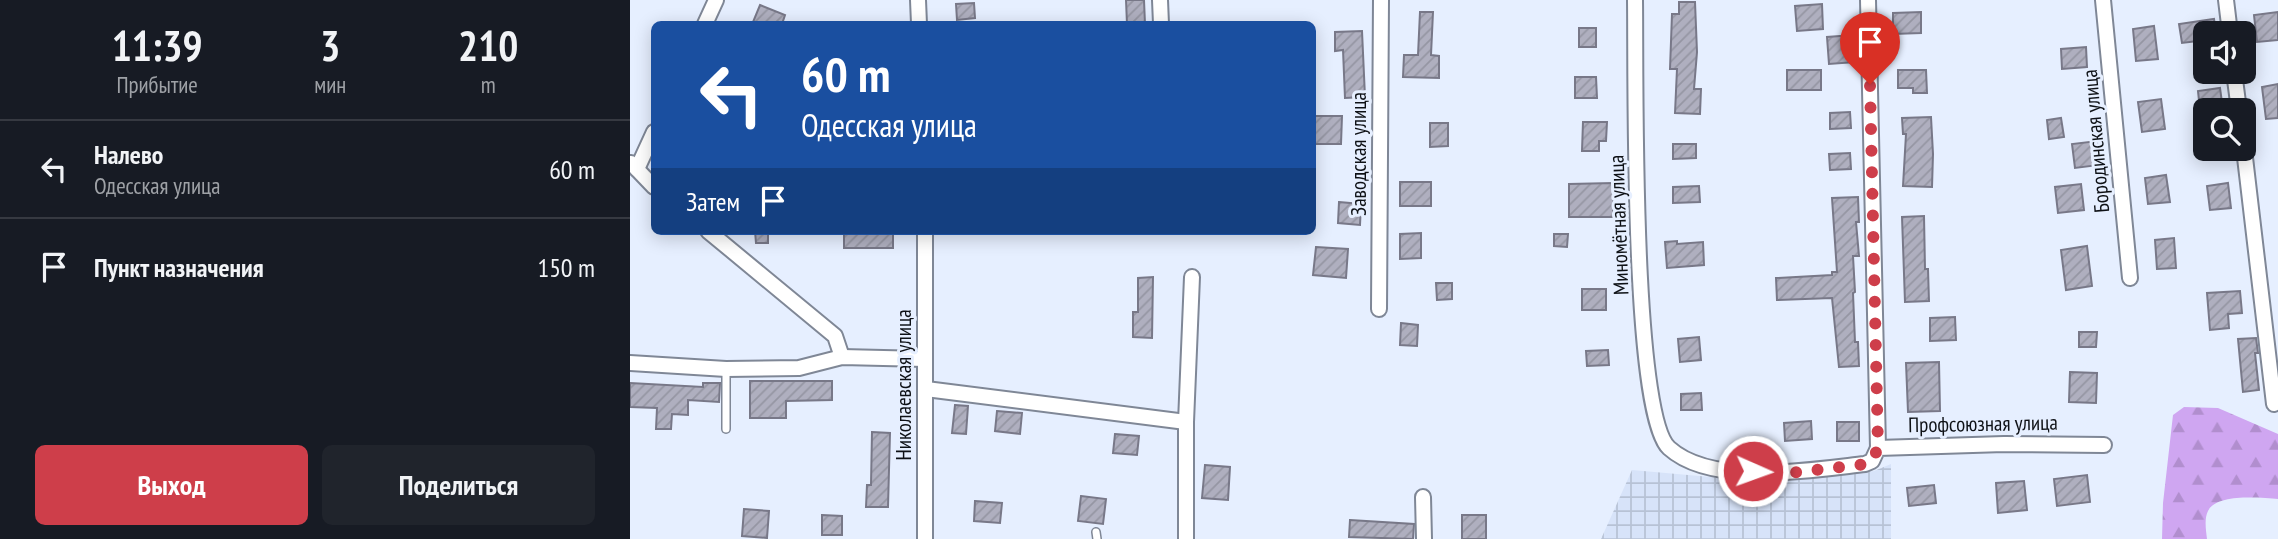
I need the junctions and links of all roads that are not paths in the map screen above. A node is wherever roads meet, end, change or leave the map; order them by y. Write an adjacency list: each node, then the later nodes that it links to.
1 (716, 0): 9 (street)
2 (918, 0): 10 (street)
3 (1160, 0): 11 (street)
4 (1381, 0): 21 (street, Заводская улица)
5 (1635, 0): 31 (street, Миномётная улица)
6 (1868, 0): 31 (street)
7 (2104, 0): 20 (street, Бородинская улица)
8 (2225, 0): 12 (street)
9 (706, 21)
10 (919, 21)
11 (1161, 21)
12 (2228, 21)
13 (651, 137): 15 (street)
14 (2245, 161): 27 (street)
15 (634, 166): 16 (street)
16 (651, 184)
17 (713, 235): 22 (street)
18 (925, 235): 23 (street, Николаевская улица)
19 (1192, 277): 28 (street)
20 (2130, 278)
21 (1379, 309)
22 (842, 357): 23 (street); 25 (street)
23 (925, 359): 26 (street, Николаевская улица)
24 (630, 363): 25 (street)
25 (726, 369): 29 (lane)
26 (926, 389): 28 (street); 33 (street, Николаевская улица)
27 (2274, 404)
28 (1186, 422): 34 (street)
29 (726, 429)
30 (2104, 445): 31 (street, Профсоюзная улица)
31 (1878, 448)
32 (1423, 497): 35 (street)
33 (925, 539)
34 (1186, 539)
35 (1424, 539)

